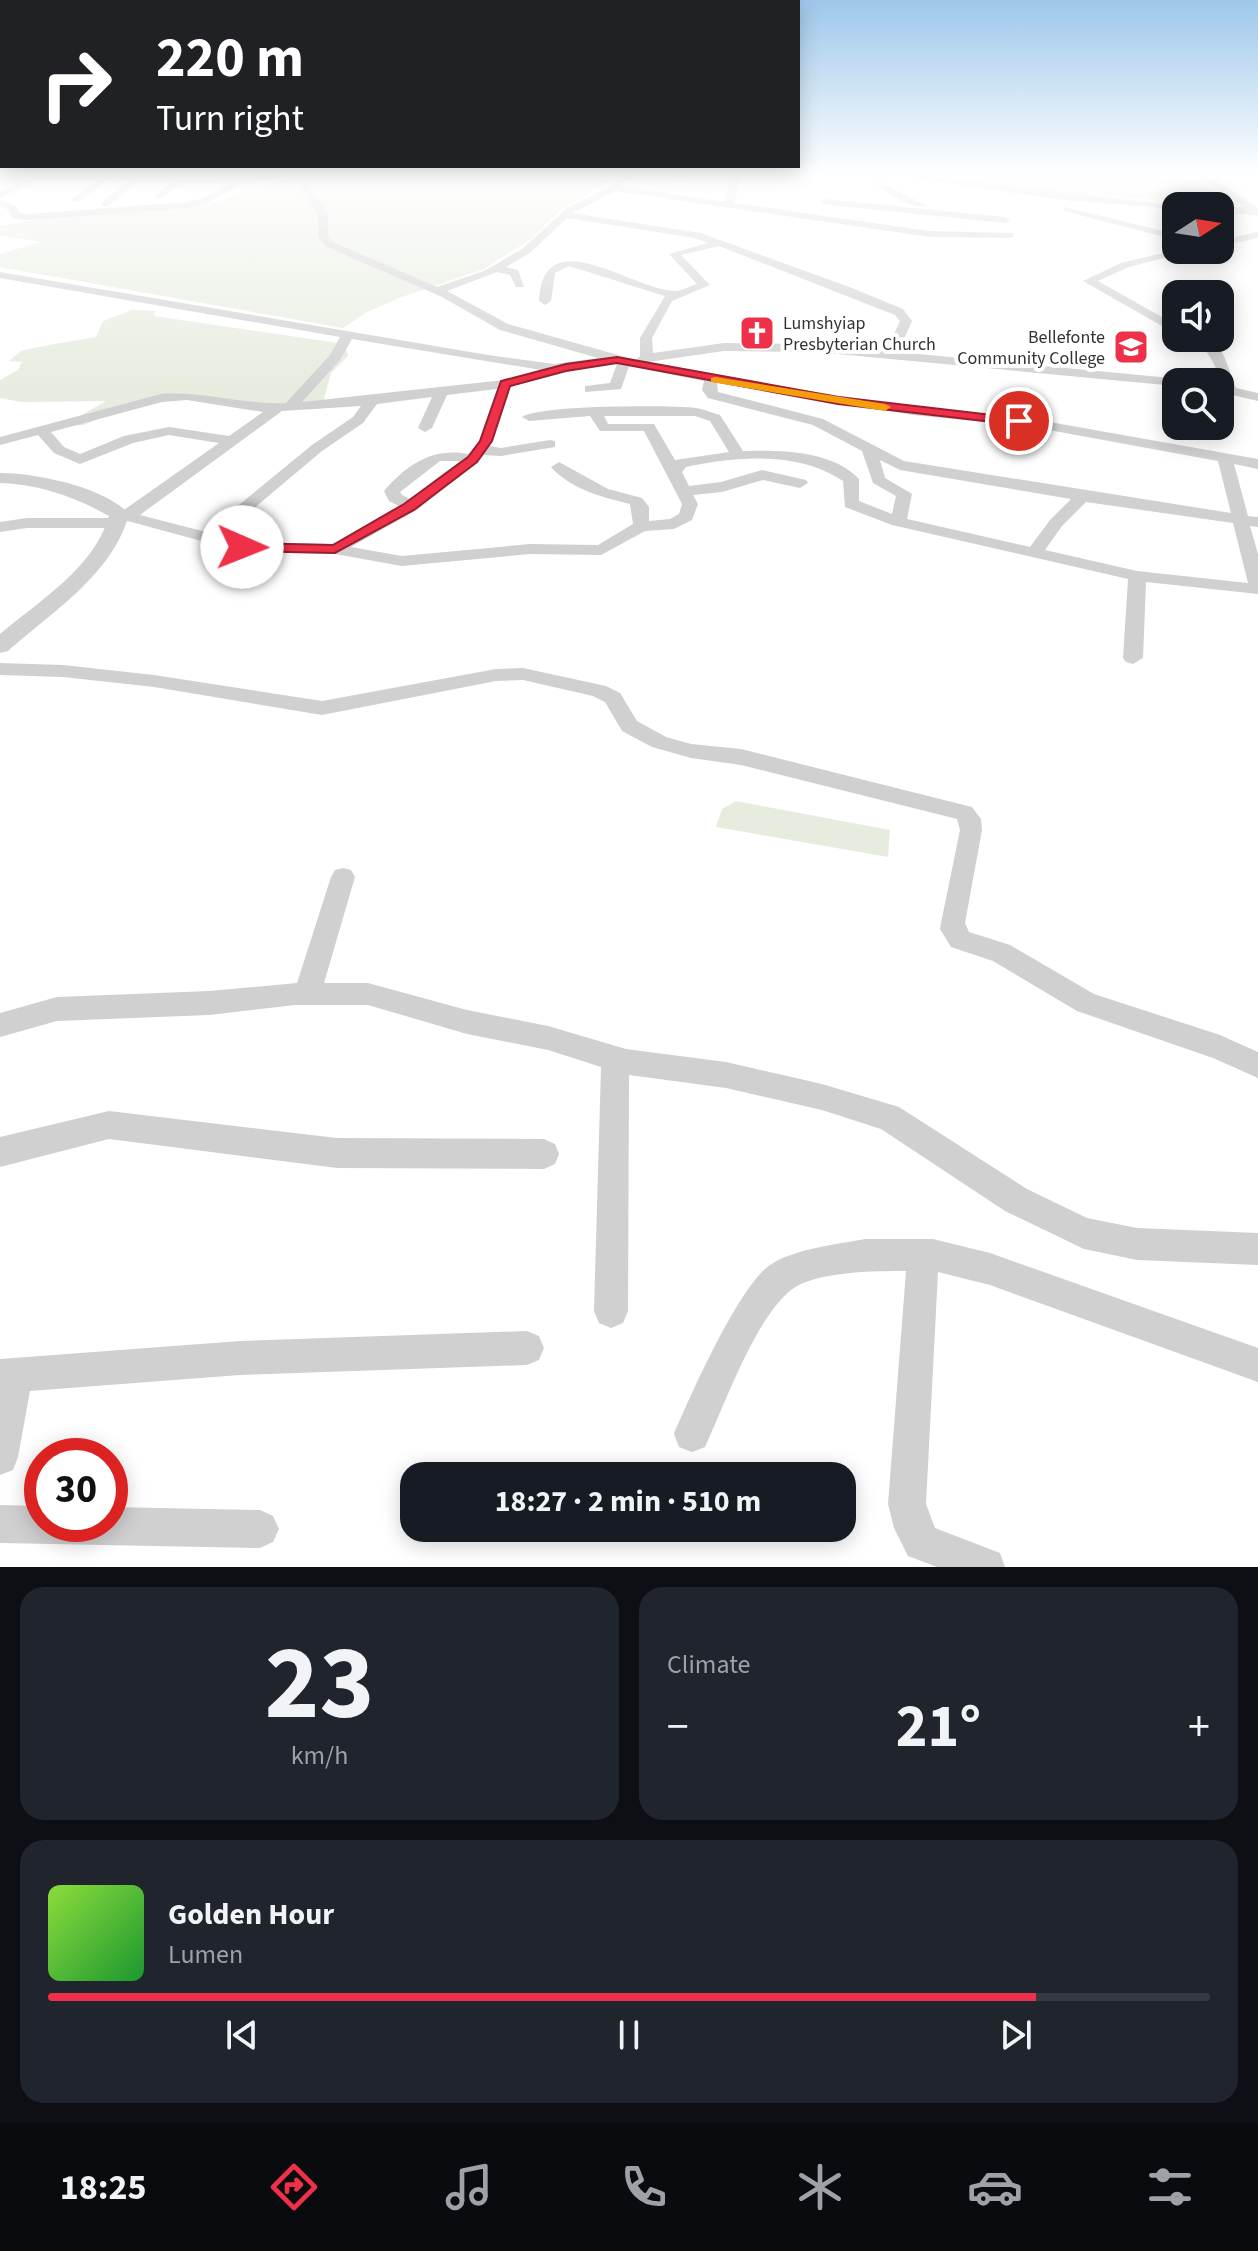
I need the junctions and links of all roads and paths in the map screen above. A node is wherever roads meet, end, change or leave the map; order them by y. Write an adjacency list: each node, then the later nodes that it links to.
1 (339, 247): 10 (street)
2 (539, 247): 6 (street)
3 (703, 247): 11 (street)
4 (732, 247): 15 (street)
5 (1162, 256): 13 (street)
6 (535, 262): 7 (street); 11 (street); 12 (street)
7 (496, 269): 9 (street); 10 (street)
8 (0, 275): 14 (street)
9 (520, 285)
10 (437, 291): 17 (street)
11 (674, 295): 16 (street)
12 (545, 301)
13 (1162, 322)
14 (348, 335): 18 (street); 27 (street)
15 (890, 355): 16 (street); 20 (street)
16 (647, 358): 17 (street)
17 (624, 361): 18 (street); 19 (street); 22 (street)
18 (566, 367): 21 (street)
19 (711, 379): 35 (street); 38 (street)
20 (1162, 381)
21 (505, 384): 23 (street); 36 (street)
22 (590, 389)
23 (442, 391): 26 (street); 30 (street)
24 (1234, 392): 25 (street)
25 (1258, 397)
26 (373, 400): 27 (street); 52 (street)
27 (284, 408): 31 (street); 33 (street)
28 (595, 412): 29 (street); 37 (street); 41 (street)
29 (529, 417)
30 (425, 428)
31 (41, 430): 32 (street); 33 (street)
32 (0, 441)
33 (234, 441): 47 (street)
34 (550, 444): 36 (street)
35 (868, 447): 45 (street); 49 (street)
36 (477, 455): 46 (street); 46 (street)
37 (739, 456): 41 (street); 49 (street)
38 (1225, 458): 39 (street); 48 (street)
39 (1258, 464)
40 (559, 467): 50 (street)
41 (674, 472): 44 (street)
42 (0, 478): 47 (street)
43 (800, 483): 44 (street)
44 (684, 491): 50 (street)
45 (1083, 496): 48 (street); 54 (street)
46 (412, 506): 53 (street)
47 (110, 520): 51 (street); 52 (street); 57 (street)
48 (1250, 520): 56 (street)
49 (898, 522): 54 (street)
50 (641, 526): 53 (street)
51 (0, 527)
52 (209, 538): 53 (street)
53 (335, 549)
54 (1035, 552): 55 (street)
55 (1137, 576): 56 (street); 58 (street)
56 (1258, 589)
57 (0, 646)
58 (1133, 658)
59 (0, 669): 64 (street)
60 (343, 877): 61 (street)
61 (307, 994): 62 (street); 63 (street)
62 (0, 1025)
63 (615, 1059): 67 (street); 69 (street)
64 (1258, 1065)
65 (0, 1152): 66 (street)
66 (544, 1154)
67 (1258, 1249)
68 (923, 1255): 71 (street); 73 (street); 77 (street)
69 (611, 1311)
70 (527, 1348): 72 (street)
71 (1258, 1365)
72 (8, 1375): 74 (street)
73 (692, 1434)
74 (0, 1457)
75 (0, 1524): 76 (street)
76 (260, 1529)
77 (986, 1567)

